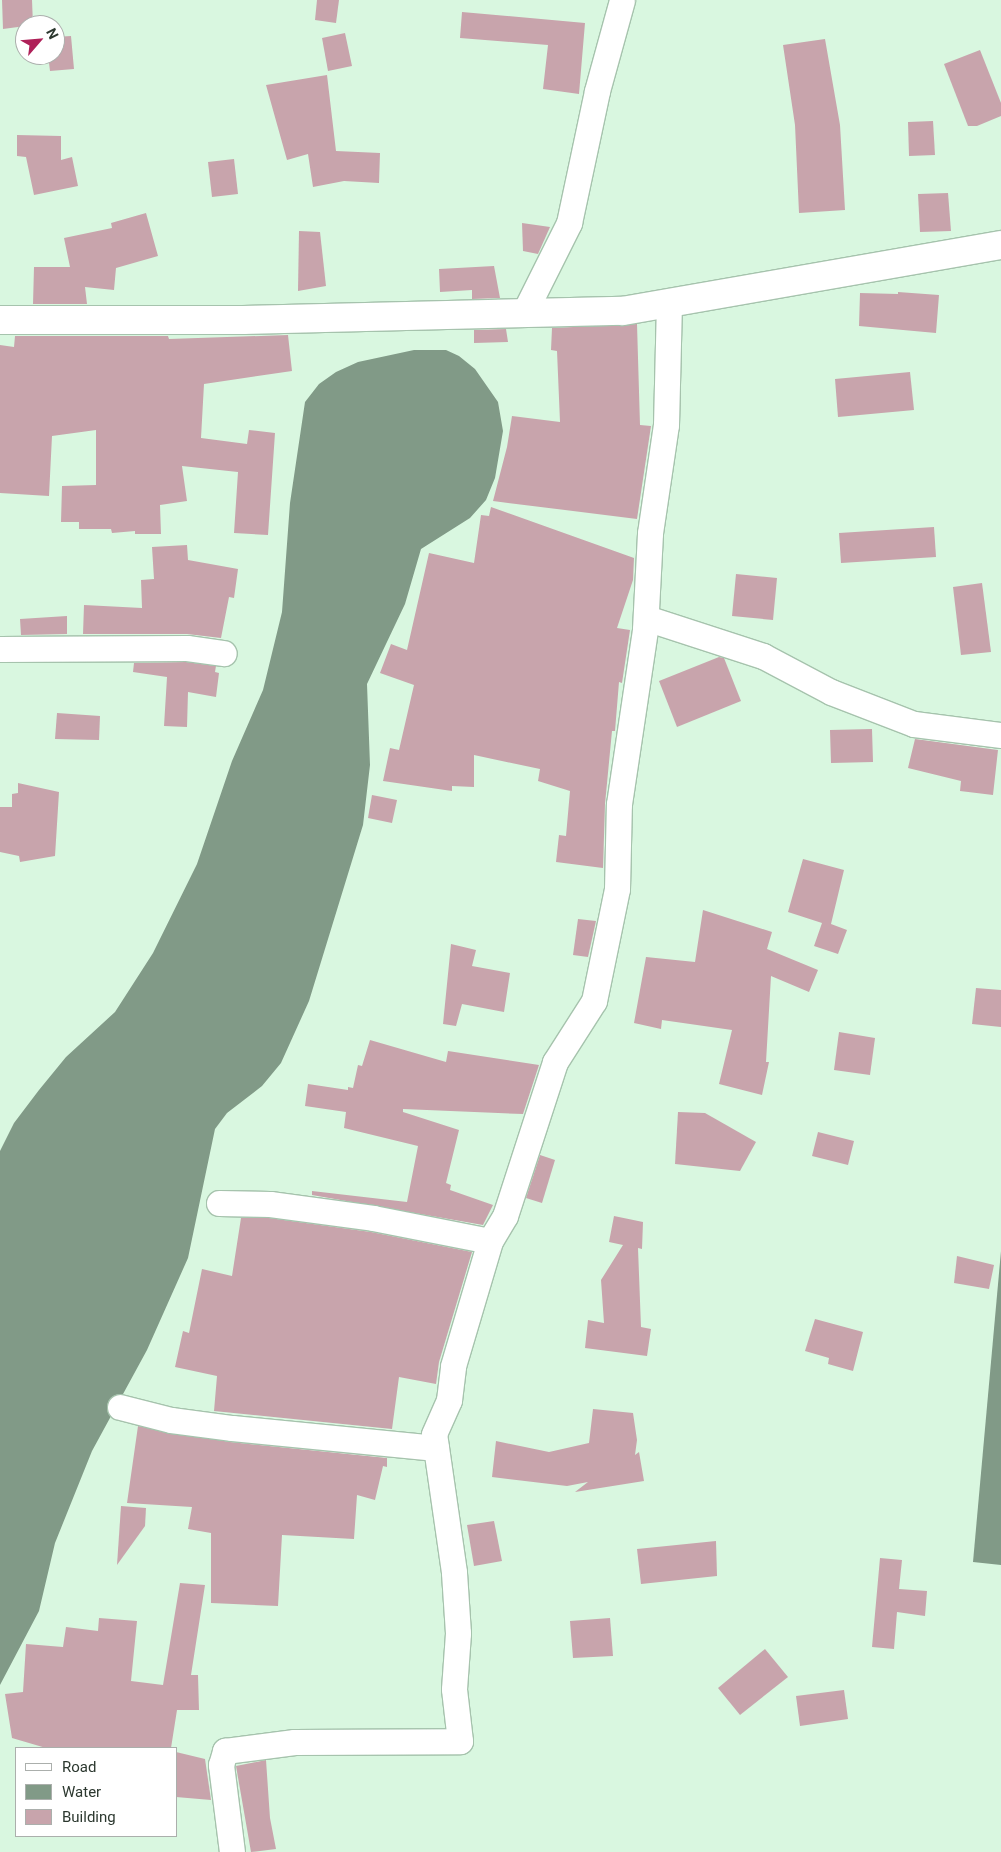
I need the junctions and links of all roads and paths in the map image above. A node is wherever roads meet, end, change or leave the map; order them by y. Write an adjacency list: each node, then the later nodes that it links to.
1 (622, 0): 4 (street)
2 (1001, 245): 3 (street)
3 (669, 302): 4 (street); 6 (street)
4 (524, 313): 5 (street)
5 (0, 320)
6 (646, 618): 9 (street); 11 (street)
7 (0, 650): 8 (street)
8 (224, 653)
9 (1001, 735)
10 (219, 1203): 11 (street)
11 (490, 1241): 13 (street)
12 (120, 1407): 13 (street)
13 (436, 1448): 14 (street)
14 (232, 1852)

